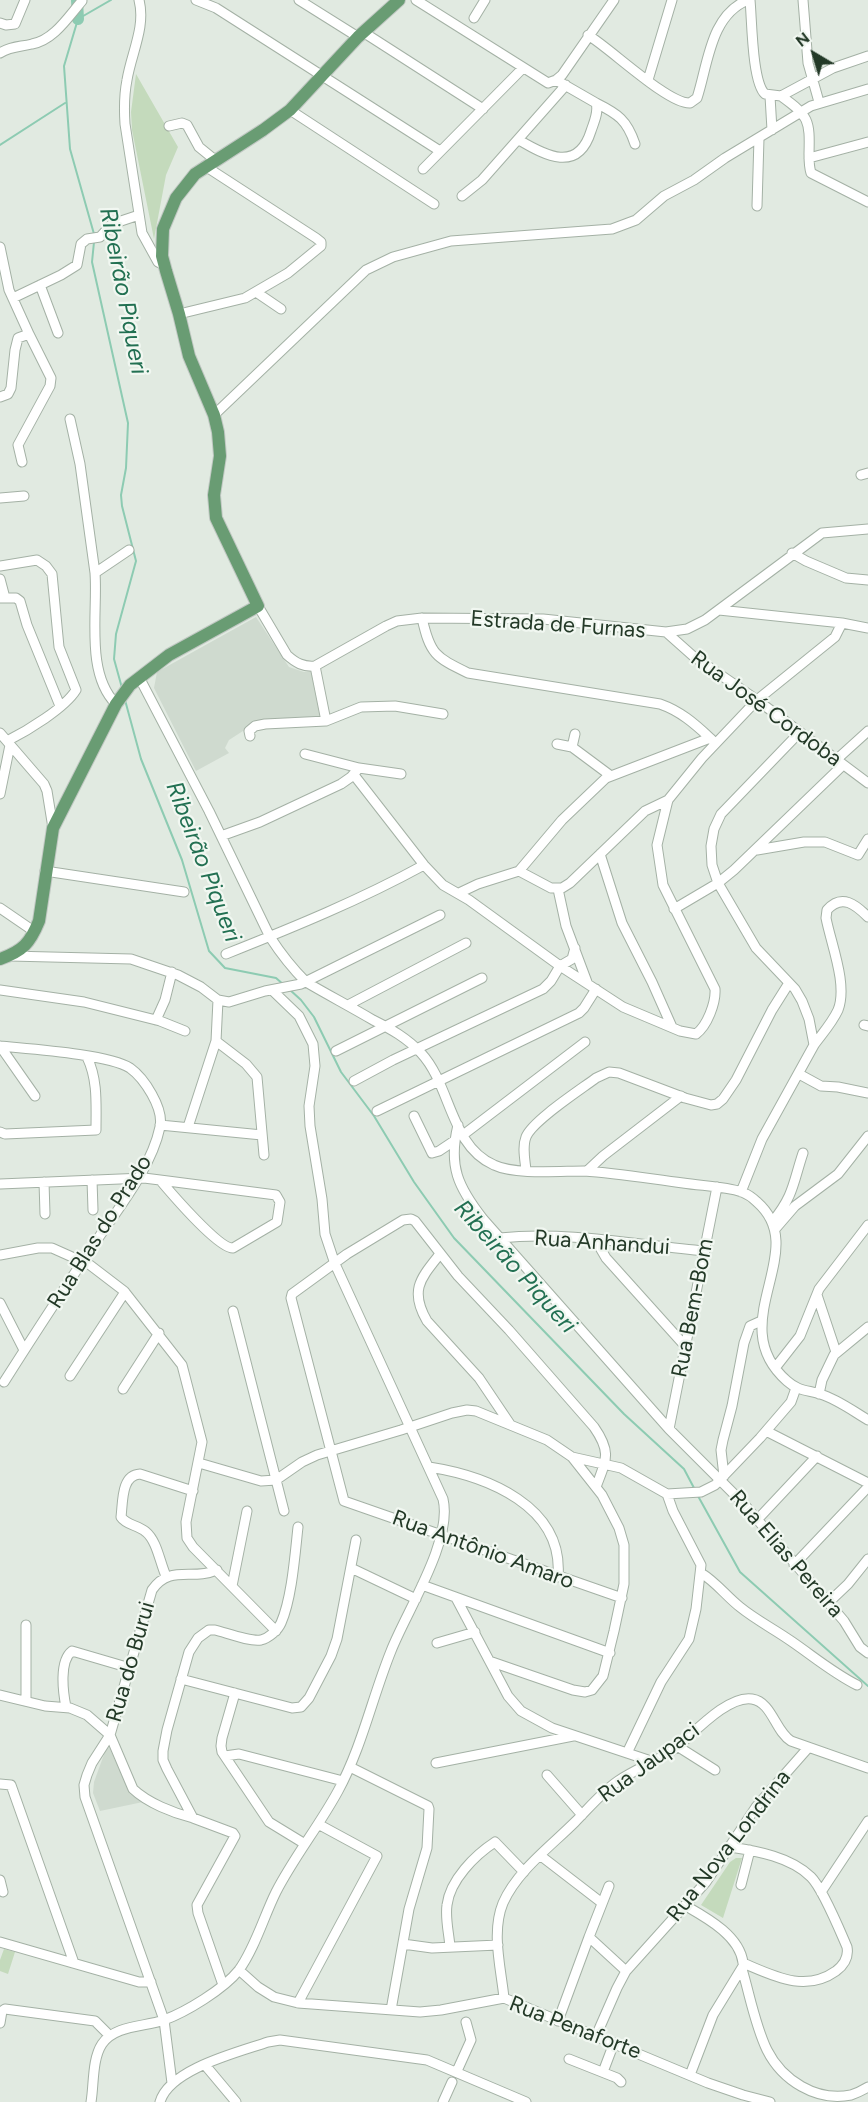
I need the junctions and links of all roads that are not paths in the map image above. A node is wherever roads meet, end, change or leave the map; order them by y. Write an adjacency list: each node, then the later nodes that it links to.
1 (25, 0): 15 (street)
2 (81, 0): 18 (street)
3 (139, 0): 48 (street)
4 (196, 0): 13 (street)
5 (299, 0): 16 (street)
6 (398, 0): 16 (main road)
7 (416, 0): 20 (street)
8 (485, 0): 14 (street)
9 (614, 0): 17 (street)
10 (672, 0): 23 (street)
11 (749, 0): 23 (street); 27 (street)
12 (803, 0): 24 (street)
13 (219, 4): 21 (street)
14 (474, 18)
15 (0, 23)
16 (360, 34): 21 (main road); 31 (street)
17 (588, 35): 22 (street); 23 (street)
18 (0, 53)
19 (868, 56): 24 (street)
20 (523, 68): 22 (street); 31 (street)
21 (321, 76): 32 (main road); 40 (street)
22 (556, 80): 25 (street)
23 (648, 80)
24 (812, 80): 28 (street); 29 (street)
25 (567, 86): 30 (street); 37 (street)
26 (868, 89): 29 (street)
27 (770, 96): 28 (street); 35 (street)
28 (781, 96): 33 (street)
29 (819, 102): 33 (street)
30 (596, 103): 37 (street); 39 (street)
31 (483, 109): 40 (street)
32 (290, 110): 42 (main road); 46 (street)
33 (801, 112): 35 (street); 41 (street)
34 (169, 126): 42 (street)
35 (772, 130): 36 (street)
36 (759, 138): 47 (street); 59 (street)
37 (519, 140): 44 (street)
38 (868, 142): 41 (street)
39 (635, 144)
40 (440, 151): 43 (street)
41 (809, 158): 45 (street)
42 (210, 163): 50 (main road); 52 (street)
43 (423, 169)
44 (462, 196)
45 (868, 202)
46 (434, 204)
47 (757, 206)
48 (139, 214): 50 (street); 51 (street)
49 (0, 247): 53 (street)
50 (164, 265): 55 (main road)
51 (40, 285): 53 (street); 56 (street)
52 (256, 292): 54 (street); 55 (street)
53 (13, 298): 57 (street)
54 (281, 309)
55 (179, 314): 59 (main road)
56 (58, 333)
57 (29, 334): 58 (street); 61 (street)
58 (0, 397)
59 (214, 414): 72 (main road)
60 (70, 419): 68 (street)
61 (22, 462)
62 (24, 496): 63 (street)
63 (0, 498)
64 (868, 529): 66 (street, Estrada de Furnas)
65 (129, 550): 68 (street)
66 (792, 553): 70 (street); 73 (street, Estrada de Furnas)
67 (0, 566): 82 (street)
68 (95, 573): 81 (street)
69 (0, 579): 71 (street)
70 (868, 580)
71 (2, 598): 82 (street)
72 (258, 606): 78 (street); 79 (main road)
73 (718, 610): 75 (street); 77 (street, Estrada de Furnas)
74 (422, 618): 77 (street, Estrada de Furnas); 78 (street, Estrada de Furnas); 90 (street)
75 (842, 623): 76 (street); 80 (street)
76 (868, 628)
77 (666, 632): 80 (street, Rua José Cordoba)
78 (315, 666): 84 (street)
79 (135, 681): 81 (main road); 103 (street)
80 (757, 700): 86 (street, Rua José Cordoba); 90 (street)
81 (117, 702): 102 (main road)
82 (60, 706): 91 (street)
83 (443, 714): 84 (street)
84 (326, 722): 89 (street)
85 (868, 731): 95 (street)
86 (798, 733): 95 (street, Rua José Cordoba); 110 (street)
87 (0, 734): 91 (street)
88 (575, 734): 93 (street)
89 (250, 736)
90 (713, 741): 98 (street); 101 (street)
91 (9, 743): 100 (street); 102 (street)
92 (557, 744): 93 (street)
93 (572, 747): 98 (street)
94 (305, 754): 96 (street)
95 (840, 762): 99 (street, Rua José Cordoba); 105 (street)
96 (356, 771): 97 (street); 103 (street); 107 (street)
97 (401, 774)
98 (611, 776): 109 (street)
99 (868, 783)
100 (0, 794)
101 (668, 800): 106 (street); 115 (street)
102 (53, 828): 108 (main road)
103 (221, 836): 119 (street)
104 (868, 839): 105 (street)
105 (757, 850): 110 (street)
106 (600, 854): 111 (street); 137 (street)
107 (424, 865): 113 (street); 119 (street)
108 (45, 871): 112 (street); 118 (main road)
109 (519, 871): 111 (street); 113 (street)
110 (718, 883): 115 (street); 129 (street)
111 (558, 890): 121 (street)
112 (184, 892)
113 (459, 893): 124 (street)
114 (0, 908): 118 (street)
115 (674, 909): 137 (street)
116 (440, 915): 127 (street)
117 (868, 917): 141 (street)
118 (34, 932): 123 (main road)
119 (270, 937): 122 (street); 127 (street)
120 (466, 943): 134 (street)
121 (574, 948): 124 (street); 128 (street)
122 (226, 954)
123 (5, 957): 125 (street)
124 (560, 966): 128 (street); 143 (street)
125 (172, 972): 133 (street); 135 (street)
126 (482, 978): 136 (street)
127 (306, 982): 132 (street); 134 (street)
128 (587, 982): 130 (street)
129 (789, 983): 141 (street); 151 (street)
130 (596, 989): 137 (street); 148 (street)
131 (0, 990): 135 (street)
132 (276, 990): 133 (street); 183 (street)
133 (218, 1000): 139 (street)
134 (348, 1005): 136 (street)
135 (156, 1020): 138 (street)
136 (385, 1026): 143 (street); 144 (street)
137 (672, 1027)
138 (185, 1031)
139 (216, 1041): 156 (street); 158 (street)
140 (585, 1042): 159 (street)
141 (813, 1045): 146 (street)
142 (0, 1046): 145 (street); 150 (street)
143 (417, 1049): 147 (street); 148 (street)
144 (336, 1051)
145 (87, 1057): 154 (street); 157 (street)
146 (799, 1074): 149 (street); 172 (street)
147 (354, 1081)
148 (438, 1081): 152 (street); 155 (street)
149 (868, 1094)
150 (35, 1096)
151 (681, 1096): 164 (street); 165 (street)
152 (377, 1111)
153 (414, 1116): 161 (street)
154 (160, 1125): 156 (street); 166 (street, Rua Blas do Prado)
155 (458, 1125): 159 (street); 161 (street)
156 (188, 1127): 158 (street)
157 (0, 1132)
158 (262, 1135): 163 (street)
159 (463, 1135): 164 (street)
160 (868, 1136): 175 (street)
161 (454, 1141): 177 (street)
162 (803, 1153): 175 (street)
163 (264, 1155)
164 (525, 1170): 165 (street)
165 (586, 1172): 171 (street)
166 (137, 1179): 167 (street); 168 (street); 182 (street, Rua Blas do Prado)
167 (92, 1180): 169 (street); 173 (street)
168 (160, 1180): 168 (street)
169 (44, 1182): 170 (street); 174 (street)
170 (0, 1184)
171 (717, 1187): 172 (street); 179 (street, Rua Bem-Bom)
172 (741, 1192): 175 (street)
173 (93, 1210)
174 (45, 1214)
175 (774, 1225): 188 (street)
176 (868, 1225): 185 (street)
177 (500, 1238): 178 (street, Rua Anhandui); 203 (street)
178 (595, 1239): 179 (street, Rua Anhandui); 191 (street)
179 (705, 1251): 191 (street, Rua Bem-Bom)
180 (440, 1254): 183 (street); 201 (street); 209 (street)
181 (0, 1255): 182 (street)
182 (82, 1261): 184 (street); 192 (street, Rua Blas do Prado)
183 (335, 1264): 202 (street); 205 (street)
184 (125, 1292): 190 (street); 195 (street)
185 (817, 1295): 193 (street); 194 (street)
186 (0, 1303): 192 (street)
187 (233, 1311): 212 (street)
188 (761, 1321): 194 (street); 211 (street, Rua Elias Pereira)
189 (868, 1327): 193 (street)
190 (159, 1333): 198 (street); 208 (street)
191 (686, 1347): 203 (street, Rua Bem-Bom)
192 (24, 1350): 196 (street, Rua Blas do Prado)
193 (836, 1352): 199 (street)
194 (774, 1368): 197 (street)
195 (70, 1376)
196 (4, 1382)
197 (796, 1388): 199 (street); 204 (street)
198 (123, 1389)
199 (819, 1394): 200 (street)
200 (868, 1420)
201 (510, 1424): 202 (street); 207 (street)
202 (411, 1427): 205 (street); 210 (street)
203 (669, 1429): 211 (street)
204 (766, 1431): 206 (street); 211 (street)
205 (331, 1451): 212 (street); 222 (street, Rua Antônio Amaro)
206 (817, 1456): 213 (street); 220 (street)
207 (572, 1457): 209 (street); 214 (street)
208 (199, 1463): 212 (street); 216 (street)
209 (606, 1464): 214 (street); 217 (street)
210 (429, 1467): 222 (street); 230 (street)
211 (722, 1478): 217 (street); 220 (street, Rua Elias Pereira)
212 (276, 1480): 219 (street)
213 (868, 1482)
214 (596, 1487): 234 (street)
215 (868, 1487): 225 (street)
216 (193, 1491): 227 (street); 229 (street)
217 (671, 1494): 228 (street)
218 (247, 1511): 232 (street)
219 (284, 1511)
220 (757, 1520): 225 (street, Rua Elias Pereira)
221 (298, 1527): 238 (street)
222 (441, 1534): 230 (street, Rua Antônio Amaro); 231 (street)
223 (356, 1540): 226 (street)
224 (868, 1559): 236 (street)
225 (794, 1565): 236 (street, Rua Elias Pereira)
226 (351, 1568): 235 (street); 247 (street)
227 (217, 1570): 229 (street, Rua do Burui); 232 (street)
228 (701, 1573): 246 (street); 255 (street)
229 (166, 1576): 244 (street, Rua do Burui)
230 (558, 1577): 234 (street, Rua Antônio Amaro)
231 (422, 1585): 233 (street); 235 (street)
232 (232, 1586): 238 (street)
233 (456, 1598): 239 (street); 241 (street)
234 (621, 1598): 241 (street)
235 (416, 1599): 259 (street)
236 (828, 1603): 242 (street, Rua Elias Pereira)
237 (26, 1625): 249 (street)
238 (276, 1630): 245 (street)
239 (475, 1632): 240 (street); 243 (street)
240 (437, 1643)
241 (610, 1653): 243 (street)
242 (868, 1653)
243 (492, 1662): 252 (street)
244 (130, 1668): 250 (street); 251 (street, Rua do Burui)
245 (181, 1679): 247 (street); 266 (street)
246 (857, 1685)
247 (235, 1693): 256 (street)
248 (0, 1695): 249 (street)
249 (26, 1701): 250 (street)
250 (66, 1707): 251 (street)
251 (110, 1735): 266 (street); 290 (street, Rua do Burui)
252 (575, 1735): 255 (street); 258 (street)
253 (677, 1746): 254 (street, Rua Jaupaci); 257 (street, Rua Jaupaci); 261 (street)
254 (808, 1748): 260 (street, Rua Jaupaci); 270 (street, Rua Nova Londrina)
255 (627, 1753): 257 (street)
256 (225, 1756): 263 (street); 269 (street)
257 (651, 1761): 265 (street, Rua Jaupaci)
258 (435, 1763)
259 (350, 1767): 263 (street); 283 (street)
260 (868, 1768)
261 (715, 1770)
262 (548, 1775): 265 (street)
263 (343, 1781): 268 (street)
264 (3, 1786): 286 (street)
265 (582, 1815): 272 (street, Rua Jaupaci)
266 (193, 1818): 291 (street)
267 (868, 1821): 278 (street)
268 (318, 1824): 269 (street); 293 (street)
269 (305, 1844): 288 (street)
270 (730, 1847): 271 (street); 280 (street, Rua Nova Londrina)
271 (750, 1850): 275 (street); 278 (street)
272 (541, 1856): 273 (street, Rua Jaupaci); 279 (street)
273 (524, 1872): 284 (street, Rua Jaupaci); 285 (street)
274 (0, 1880): 277 (street)
275 (741, 1884)
276 (609, 1886): 279 (street)
277 (3, 1892)
278 (821, 1892): 287 (street)
279 (603, 1903): 281 (street)
280 (686, 1906): 287 (street); 289 (street, Rua Nova Londrina)
281 (590, 1937): 289 (street); 296 (street)
282 (0, 1942): 286 (street)
283 (403, 1944): 285 (street); 294 (street)
284 (498, 1945): 285 (street); 292 (street, Rua Jaupaci)
285 (450, 1947)
286 (74, 1963): 290 (street)
287 (743, 1966): 306 (street); 310 (street)
288 (239, 1970): 291 (street); 293 (street, Rua Penaforte)
289 (626, 1971): 300 (street, Rua Nova Londrina)
290 (151, 1982): 295 (street, Rua do Burui)
291 (223, 1985): 295 (street)
292 (504, 1998): 294 (street, Rua Penaforte); 296 (street, Rua Penaforte)
293 (298, 2003): 294 (street, Rua Penaforte)
294 (391, 2010)
295 (164, 2020): 299 (street); 309 (street, Rua do Burui)
296 (558, 2021): 300 (street, Rua Penaforte)
297 (466, 2022): 304 (street)
298 (0, 2023): 299 (street)
299 (109, 2035): 311 (street)
300 (596, 2036): 301 (street, Rua Penaforte)
301 (614, 2043): 305 (street); 306 (street, Rua Penaforte)
302 (569, 2059): 305 (street)
303 (205, 2065): 304 (street); 309 (street); 313 (street)
304 (457, 2072): 315 (street)
305 (603, 2072): 308 (street)
306 (690, 2075): 316 (street, Rua Penaforte)
307 (452, 2082): 314 (street)
308 (621, 2082)
309 (172, 2083): 312 (street)
310 (868, 2087)
311 (91, 2102)
312 (160, 2102)
313 (236, 2102)
314 (443, 2102)
315 (526, 2102)
316 (770, 2102)

